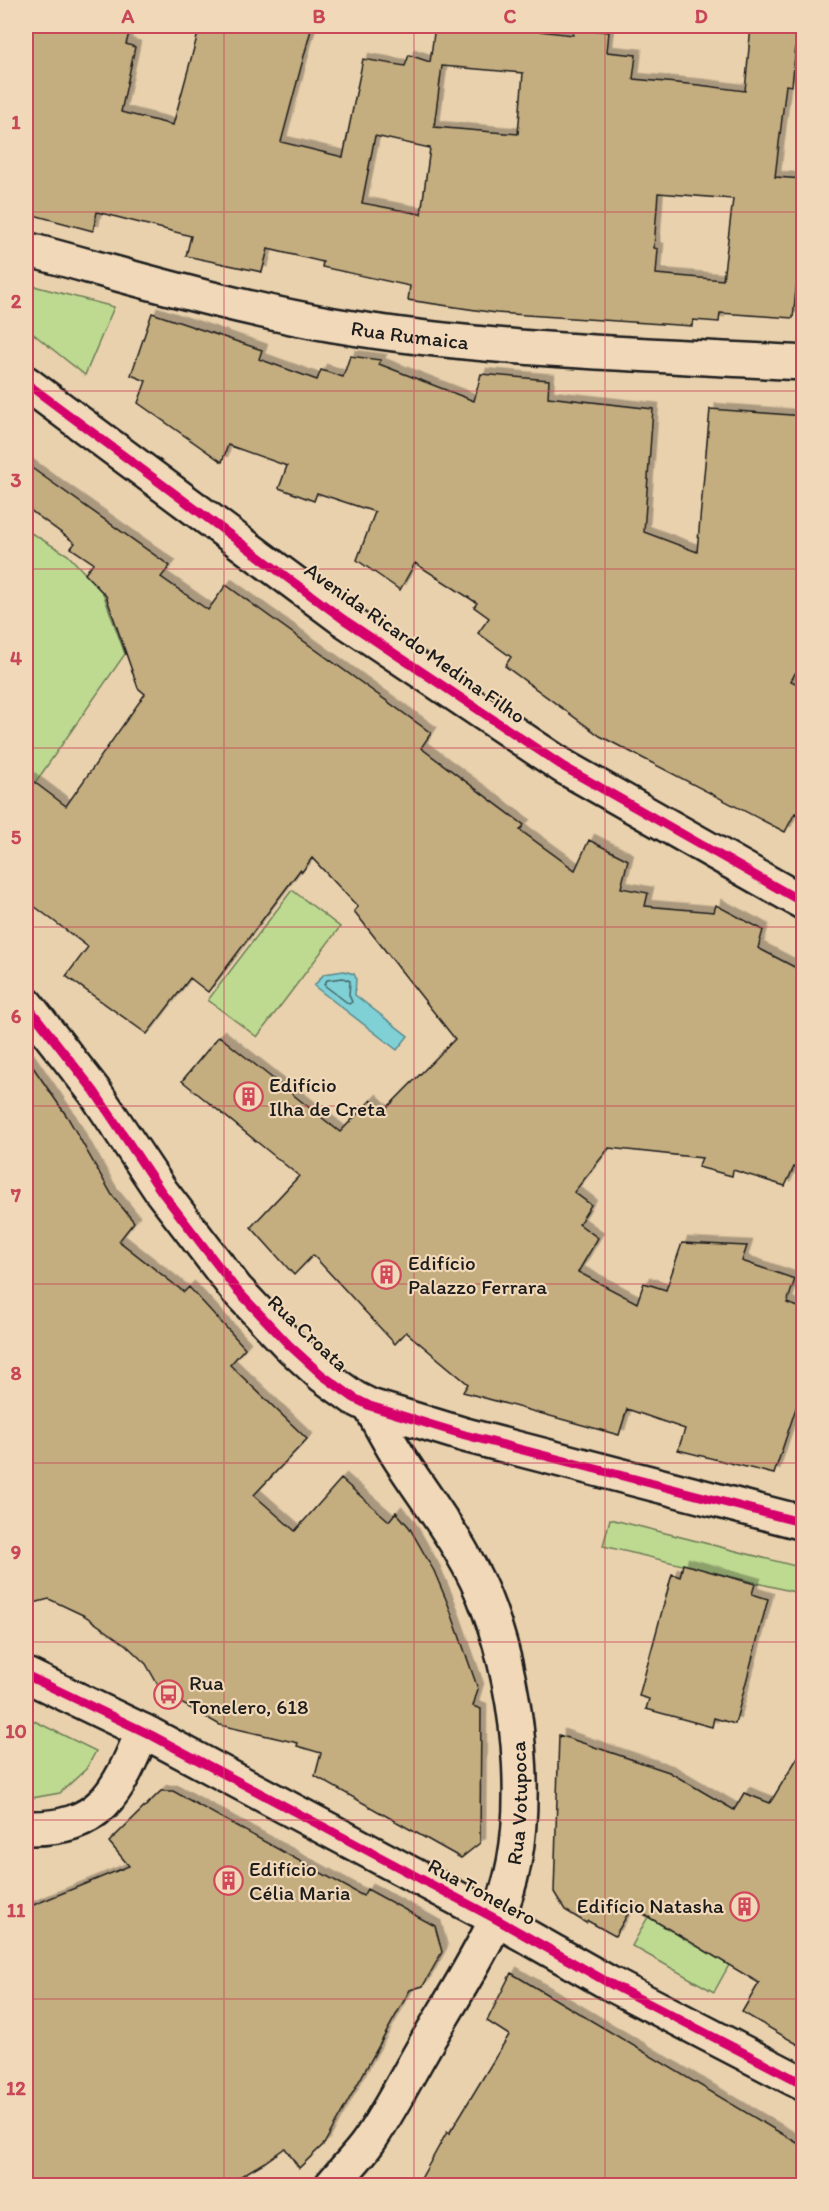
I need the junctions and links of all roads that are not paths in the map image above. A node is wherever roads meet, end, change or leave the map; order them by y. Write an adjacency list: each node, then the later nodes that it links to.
1 (26, 249): 2 (street, Rua Rumaica)
2 (804, 363)
3 (26, 383): 4 (street, Avenida Ricardo Medina Filho)
4 (804, 903)
5 (26, 1004): 6 (street, Rua Croata)
6 (370, 1406): 7 (street, Rua Croata); 11 (street, Rua Votupoca)
7 (804, 1523)
8 (26, 1675): 9 (street, Rua Tonelero)
9 (143, 1731): 10 (street); 11 (street, Rua Tonelero)
10 (26, 1828)
11 (496, 1919): 12 (street, Rua Tonelero); 13 (street, Rua Votupoca)
12 (804, 2084)
13 (330, 2186)

